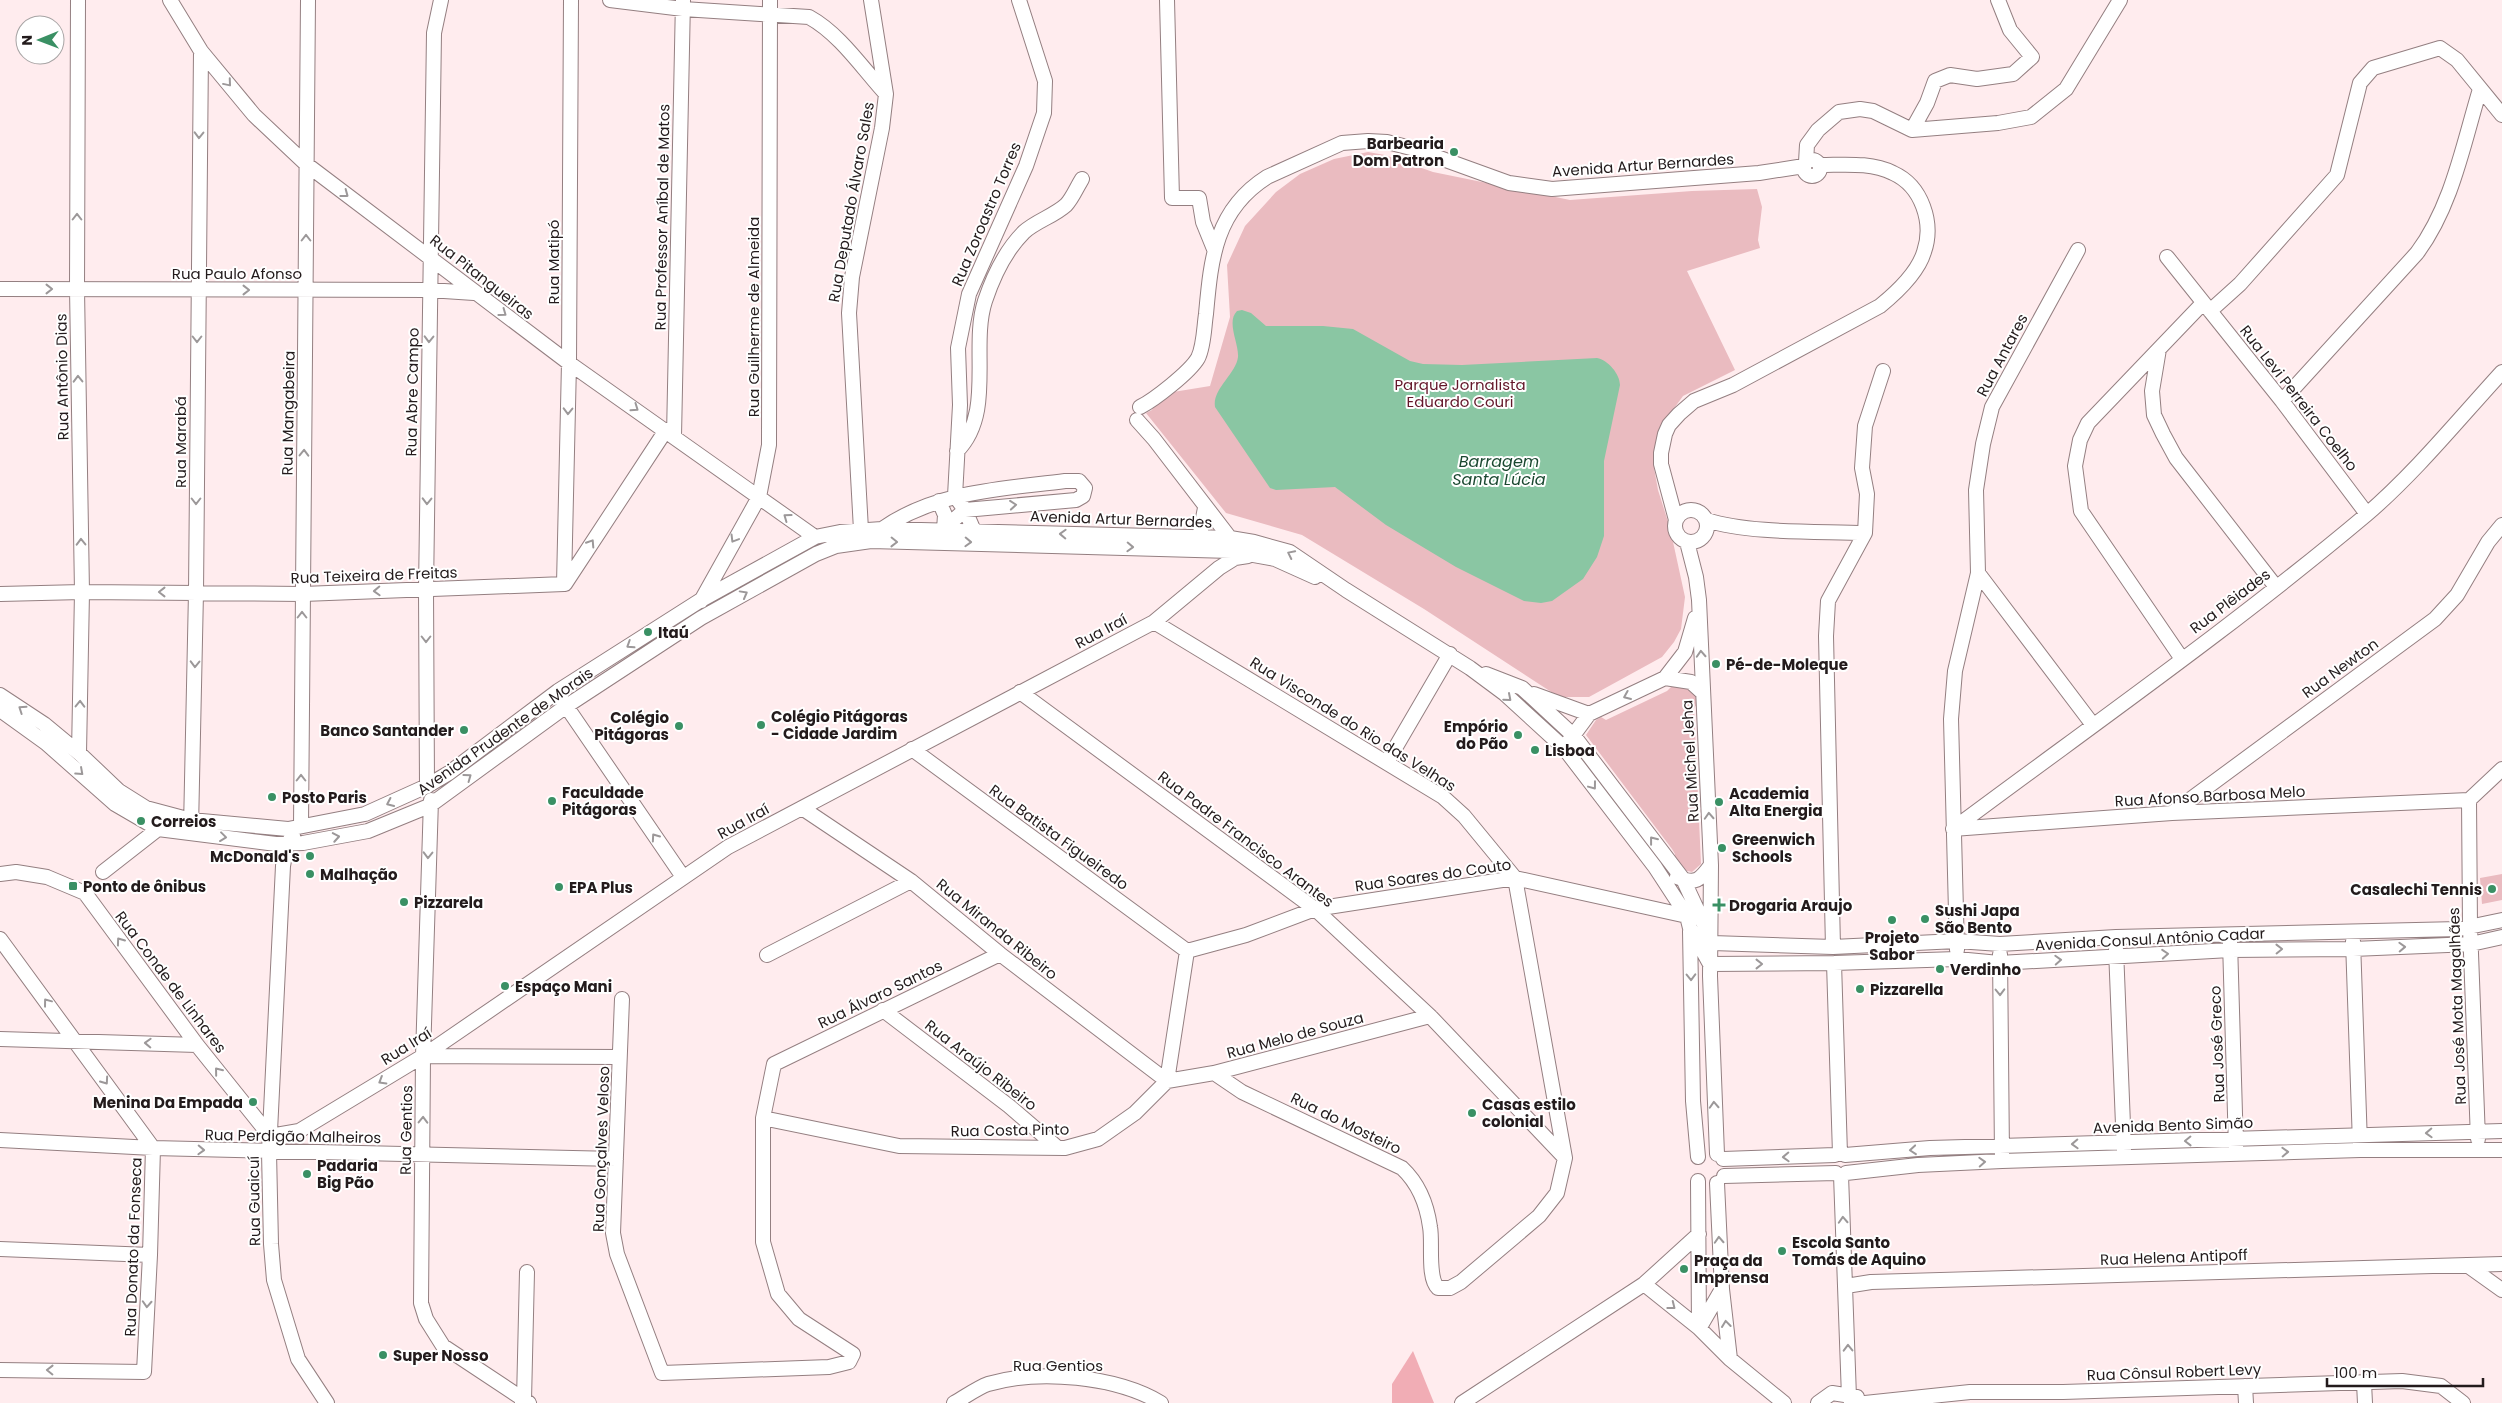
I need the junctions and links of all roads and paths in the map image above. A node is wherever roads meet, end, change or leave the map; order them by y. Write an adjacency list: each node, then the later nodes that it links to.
1 (78, 0): 28 (street, Rua Antônio Dias, one-way to 1)
2 (170, 0): 15 (street, Rua Pitangueiras)
3 (308, 0): 20 (street, Rua Mangabeira)
4 (441, 0): 25 (street, Rua Abre Campo)
5 (571, 0): 35 (street, Rua Matipó)
6 (610, 0): 13 (street)
7 (770, 0): 14 (street, Rua Guilherme de Almeida)
8 (872, 0): 17 (street, Rua Deputado Álvaro Sales)
9 (1167, 0): 24 (street)
10 (1998, 0): 19 (street)
11 (2120, 0): 19 (street)
12 (1024, 1): 40 (street, Rua Zoroastro Torres)
13 (683, 5): 14 (street); 39 (street, Rua Professor Aníbal de Matos)
14 (770, 16): 17 (street); 41 (street, Rua Guilherme de Almeida)
15 (201, 51): 20 (street, Rua Pitangueiras, one-way to 20); 30 (street, Rua Marabá, one-way to 30)
16 (2480, 89): 18 (street); 33 (street); 38 (street)
17 (886, 94): 51 (street, Rua Deputado Álvaro Sales)
18 (2502, 116)
19 (1912, 130): 21 (street)
20 (306, 164): 25 (street, Rua Pitangueiras, one-way to 25); 29 (street, Rua Mangabeira, one-way to 20)
21 (1812, 167): 24 (street, Avenida Artur Bernardes); 47 (street, Avenida Artur Bernardes)
22 (1082, 179): 40 (street)
23 (2078, 250): 63 (street, Rua Antares)
24 (1212, 256): 44 (street, Avenida Artur Bernardes)
25 (431, 257): 31 (street, Rua Abre Campo); 32 (street, Rua Pitangueiras)
26 (2168, 258): 33 (street, Rua Levi Perreira Coelho)
27 (0, 289): 28 (street, Rua Paulo Afonso, one-way to 28)
28 (77, 289): 30 (street, Rua Paulo Afonso); 67 (street, Rua Antônio Dias, one-way to 28)
29 (306, 289): 30 (street, Rua Paulo Afonso, one-way to 29); 31 (street, Rua Paulo Afonso); 70 (street, Rua Mangabeira, one-way to 29)
30 (197, 290): 68 (street, Rua Marabá, one-way to 68)
31 (429, 290): 32 (street, Rua Paulo Afonso); 66 (street, Rua Abre Campo, one-way to 66)
32 (474, 293): 35 (street, Rua Pitangueiras, one-way to 35)
33 (2207, 307): 34 (street); 38 (street, Rua Levi Perreira Coelho)
34 (2159, 349): 65 (street); 76 (street)
35 (569, 362): 39 (street, Rua Pitangueiras, one-way to 39); 64 (street, Rua Matipó, one-way to 64)
36 (1883, 371): 54 (street)
37 (2502, 372): 46 (street, Rua Plêiades)
38 (2282, 401): 46 (street, Rua Levi Perreira Coelho)
39 (670, 433): 41 (street, Rua Pitangueiras); 64 (street, one-way to 39)
40 (957, 451): 42 (street, Rua Zoroastro Torres)
41 (759, 496): 55 (street, Rua Pitangueiras, one-way to 41); 71 (street, Rua Guilherme de Almeida, one-way to 71)
42 (955, 496): 43 (street, Avenida Prudente de Morais); 45 (street); 45 (street, Avenida Prudente de Morais, one-way to 42)
43 (939, 501): 50 (street, Avenida Prudente de Morais); 52 (street)
44 (1205, 508): 56 (street); 59 (street)
45 (964, 510): 52 (street); 53 (street)
46 (2367, 514): 65 (street, Rua Plêiades)
47 (1679, 516): 48 (street); 58 (street)
48 (1707, 524): 54 (street); 58 (street)
49 (2502, 525): 100 (street, Rua Newton)
50 (882, 529): 51 (street, Avenida Prudente de Morais); 52 (street, Avenida Artur Bernardes)
51 (861, 530): 55 (street, Avenida Prudente de Morais)
52 (944, 530): 53 (street, Avenida Artur Bernardes); 57 (street)
53 (974, 531): 56 (street, Avenida Artur Bernardes, one-way to 53)
54 (1865, 533): 128 (street)
55 (815, 537): 71 (street, Avenida Prudente de Morais)
56 (1199, 538): 59 (street, Avenida Artur Bernardes)
57 (919, 542): 61 (street, Avenida Artur Bernardes, one-way to 61); 73 (street, Avenida Prudente de Morais, one-way to 57)
58 (1693, 542): 72 (street, Rua Michel Jeha)
59 (1230, 545): 60 (street, Avenida Artur Bernardes); 61 (street, Avenida Artur Bernardes); 62 (street)
60 (1256, 548): 62 (street, Rua Iraí); 75 (street, Avenida Artur Bernardes)
61 (1209, 550): 62 (street)
62 (1220, 568): 74 (street, Rua Iraí)
63 (1978, 573): 87 (street); 104 (street, Rua Antares)
64 (564, 584): 66 (street, Rua Teixeira de Freitas)
65 (2276, 587): 76 (street, Rua Plêiades)
66 (426, 590): 70 (street, Rua Teixeira de Freitas, one-way to 70); 96 (street, Rua Abre Campo, one-way to 96)
67 (82, 592): 68 (street, Rua Teixeira de Freitas, one-way to 67); 69 (street, Rua Teixeira de Freitas); 92 (street, Rua Antônio Dias, one-way to 67)
68 (196, 592): 70 (street, Rua Teixeira de Freitas); 101 (street, Rua Marabá, one-way to 101)
69 (0, 594)
70 (302, 594): 102 (street, Rua Mangabeira, one-way to 70)
71 (701, 600): 73 (street, Rua Guilherme de Almeida); 80 (street, Avenida Prudente de Morais, one-way to 80)
72 (1699, 600): 78 (street); 82 (street, Rua Michel Jeha, one-way to 72)
73 (701, 618): 84 (street, Avenida Prudente de Morais)
74 (1154, 622): 81 (street, Rua Iraí); 93 (street, Rua Visconde do Rio das Velhas)
75 (1450, 654): 77 (street, Avenida Artur Bernardes); 93 (street)
76 (2182, 659): 87 (street, Rua Plêiades)
77 (1470, 668): 79 (street, Avenida Artur Bernardes); 90 (street, Avenida Artur Bernardes, one-way to 90)
78 (1665, 678): 82 (street); 86 (street, one-way to 86)
79 (1522, 688): 86 (street); 88 (street, Avenida Artur Bernardes)
80 (558, 691): 84 (street); 95 (street, Avenida Prudente de Morais)
81 (1020, 692): 91 (street, Rua Iraí); 115 (street, Rua Padre Francisco Arantes)
82 (1703, 693): 107 (street, Rua Michel Jeha, one-way to 82)
83 (0, 695): 92 (street, Avenida Prudente de Morais, one-way to 83)
84 (565, 707): 98 (street, Avenida Prudente de Morais, one-way to 84); 111 (street, one-way to 84)
85 (0, 710): 89 (street, Avenida Prudente de Morais)
86 (1590, 714): 88 (street)
87 (2093, 725): 104 (street, Rua Plêiades)
88 (1574, 736): 90 (street); 113 (street, Avenida Artur Bernardes, one-way to 88)
89 (46, 743): 92 (street); 103 (street, Avenida Prudente de Morais, one-way to 103)
90 (1564, 748): 108 (street, Avenida Artur Bernardes, one-way to 108)
91 (912, 749): 99 (street, Rua Iraí); 131 (street, Rua Batista Figueiredo)
92 (79, 753): 101 (street, Avenida Prudente de Morais)
93 (1387, 762): 112 (street, Rua Visconde do Rio das Velhas)
94 (2502, 769): 97 (street)
95 (449, 773): 96 (street, Avenida Prudente de Morais); 98 (street)
96 (427, 786): 102 (street, Avenida Prudente de Morais, one-way to 102)
97 (2469, 800): 100 (street, Rua Afonso Barbosa Melo); 118 (street, Rua José Mota Magalhães)
98 (429, 806): 106 (street, Avenida Prudente de Morais, one-way to 98); 145 (street, Rua Gentios, one-way to 145)
99 (802, 808): 111 (street, Rua Iraí); 114 (street, Rua Miranda Ribeiro)
100 (2172, 813): 104 (street, Rua Afonso Barbosa Melo)
101 (191, 826): 103 (street, Avenida Prudente de Morais); 105 (street, Avenida Prudente de Morais); 106 (street, Avenida Prudente de Morais, one-way to 106)
102 (301, 826): 105 (street, Avenida Prudente de Morais); 106 (street)
103 (158, 829): 109 (street)
104 (1953, 829): 124 (street, Rua Antares)
105 (281, 830): 106 (street, Rua Guaicuí)
106 (282, 844): 155 (street, Rua Guaicuí)
107 (1711, 865): 113 (street); 125 (street, Rua Michel Jeha)
108 (1655, 867): 113 (street); 117 (street, Avenida Artur Bernardes)
109 (103, 872)
110 (0, 874): 144 (street, Rua Conde de Linhares, one-way to 110)
111 (683, 877): 145 (street, Rua Iraí)
112 (1515, 878): 115 (street, Rua Soares do Couto); 117 (street, Rua Soares do Couto); 171 (street)
113 (1683, 879): 125 (street, Avenida Artur Bernardes)
114 (910, 880): 132 (street, Rua Miranda Ribeiro); 133 (street)
115 (1315, 909): 131 (street, Rua Soares do Couto); 141 (street, Rua Padre Francisco Arantes)
116 (2502, 920): 118 (street, Avenida Consul Antônio Cadar)
117 (1688, 922): 138 (street, Avenida Artur Bernardes); 169 (street, one-way to 169)
118 (2470, 927): 119 (street, Avenida Consul Antônio Cadar); 127 (street, Rua José Mota Magalhães)
119 (2353, 932): 120 (street, Avenida Consul Antônio Cadar); 129 (street)
120 (2230, 933): 121 (street, Avenida Consul Antônio Cadar); 130 (street, Rua José Greco)
121 (2116, 937): 126 (street, Avenida Consul Antônio Cadar); 134 (street)
122 (2502, 937): 127 (street, Avenida Consul Antônio Cadar)
123 (0, 939): 143 (street, Rua Donato da Fonseca, one-way to 123)
124 (1957, 941): 126 (street, Avenida Consul Antônio Cadar); 128 (street, Avenida Consul Antônio Cadar); 135 (street, Rua Antares)
125 (1712, 943): 128 (street, Avenida Consul Antônio Cadar); 138 (street, Rua Michel Jeha)
126 (2000, 944): 137 (street)
127 (2471, 944): 129 (street, Avenida Consul Antônio Cadar, one-way to 127); 153 (street, Rua José Mota Magalhães)
128 (1833, 947)
129 (2353, 949): 130 (street, Avenida Consul Antônio Cadar, one-way to 129); 154 (street)
130 (2230, 950): 134 (street, Avenida Consul Antônio Cadar, one-way to 130); 157 (street, Rua José Greco)
131 (1187, 951): 149 (street)
132 (1000, 954): 140 (street, Rua Álvaro Santos); 149 (street, Rua Miranda Ribeiro)
133 (767, 955)
134 (2116, 957): 137 (street, Avenida Consul Antônio Cadar, one-way to 134); 158 (street)
135 (1957, 959): 136 (street, Avenida Consul Antônio Cadar); 137 (street, Avenida Consul Antônio Cadar)
136 (1834, 963): 138 (street, Avenida Consul Antônio Cadar, one-way to 136); 168 (street)
137 (1999, 963): 165 (street, one-way to 165)
138 (1710, 964): 170 (street, Rua Michel Jeha, one-way to 138)
139 (622, 999): 146 (street, Rua Gonçalves Veloso)
140 (883, 1010): 151 (street, Rua Álvaro Santos); 160 (street, Rua Araújo Ribeiro)
141 (1430, 1016): 148 (street, Rua Melo de Souza); 171 (street, Rua Padre Francisco Arantes)
142 (0, 1039): 143 (street)
143 (76, 1041): 144 (street, one-way to 143); 159 (street, Rua Donato da Fonseca, one-way to 159)
144 (197, 1045): 155 (street, Rua Conde de Linhares, one-way to 144)
145 (423, 1056): 146 (street); 147 (street, Rua Iraí); 150 (street, Rua Gentios)
146 (620, 1057): 173 (street, Rua Gonçalves Veloso)
147 (402, 1068): 150 (street); 155 (street, Rua Iraí, one-way to 155)
148 (1214, 1073): 149 (street, Rua Melo de Souza); 171 (street, Rua do Mosteiro)
149 (1167, 1081): 160 (street, Rua Costa Pinto)
150 (423, 1085): 167 (street, Rua Gentios, one-way to 150)
151 (763, 1118): 160 (street, Rua Costa Pinto); 173 (street, Rua Gonçalves Veloso)
152 (2502, 1131): 153 (street, Avenida Bento Simão)
153 (2478, 1132): 154 (street, Avenida Bento Simão, one-way to 154); 162 (street, Rua José Mota Magalhães)
154 (2359, 1135): 157 (street, Avenida Bento Simão); 161 (street)
155 (270, 1136): 164 (street, Rua Guaicuí)
156 (0, 1140): 159 (street, Rua Perdigão Malheiros)
157 (2237, 1140): 158 (street, Avenida Bento Simão, one-way to 158); 166 (street, Rua José Greco)
158 (2124, 1142): 165 (street, Avenida Bento Simão, one-way to 165); 172 (street)
159 (153, 1148): 164 (street, Rua Perdigão Malheiros, one-way to 164); 179 (street, Rua Donato da Fonseca)
160 (1058, 1148)
161 (2360, 1150): 162 (street, Avenida Bento Simão); 166 (street, Avenida Bento Simão, one-way to 161)
162 (2477, 1150): 163 (street, Avenida Bento Simão)
163 (2502, 1150)
164 (270, 1152): 167 (street, Rua Perdigão Malheiros); 196 (street, Rua Guaicuí)
165 (2002, 1154): 168 (street, Avenida Bento Simão, one-way to 168); 172 (street, Avenida Bento Simão); 174 (street, Avenida Bento Simão, one-way to 165)
166 (2236, 1154): 172 (street, Avenida Bento Simão)
167 (422, 1155): 173 (street, Rua Perdigão Malheiros); 195 (street, Rua Gentios)
168 (1840, 1155): 170 (street, Avenida Bento Simão, one-way to 170); 174 (street)
169 (1698, 1156): 170 (street); 176 (street)
170 (1720, 1156): 175 (street)
171 (1565, 1158)
172 (2124, 1158)
173 (616, 1159)
174 (1841, 1174): 175 (street, Avenida Bento Simão); 184 (street, one-way to 174)
175 (1721, 1179): 176 (street); 185 (street, one-way to 175)
176 (1698, 1181): 177 (street)
177 (1698, 1234): 183 (street); 187 (street)
178 (0, 1249): 179 (street)
179 (150, 1255): 189 (street, Rua Donato da Fonseca, one-way to 189)
180 (2502, 1264): 181 (street, Rua Helena Antipoff)
181 (2467, 1265): 184 (street, Rua Helena Antipoff); 186 (street)
182 (527, 1272): 195 (street)
183 (1644, 1284): 187 (street, one-way to 187); 199 (street)
184 (1846, 1286): 193 (street, one-way to 184)
185 (1722, 1288): 187 (street); 188 (street, one-way to 185)
186 (2502, 1290)
187 (1699, 1328): 188 (street)
188 (1730, 1358): 190 (street)
189 (0, 1370)
190 (1759, 1383): 200 (street); 201 (street)
191 (2364, 1383): 192 (street, Rua Cônsul Robert Levy); 205 (street); 206 (street, Rua Cônsul Robert Levy)
192 (2245, 1386): 194 (street, Rua Cônsul Robert Levy); 204 (street)
193 (1850, 1400): 194 (street, Rua Cônsul Robert Levy); 202 (street)
194 (1880, 1400): 203 (street, Rua Cônsul Robert Levy)
195 (525, 1402)
196 (326, 1403)
197 (954, 1403): 198 (street, Rua Gentios)
198 (1161, 1403)
199 (1462, 1403)
200 (1765, 1403)
201 (1784, 1403)
202 (1818, 1403)
203 (1865, 1403)
204 (2246, 1403)
205 (2365, 1403)
206 (2463, 1403)

